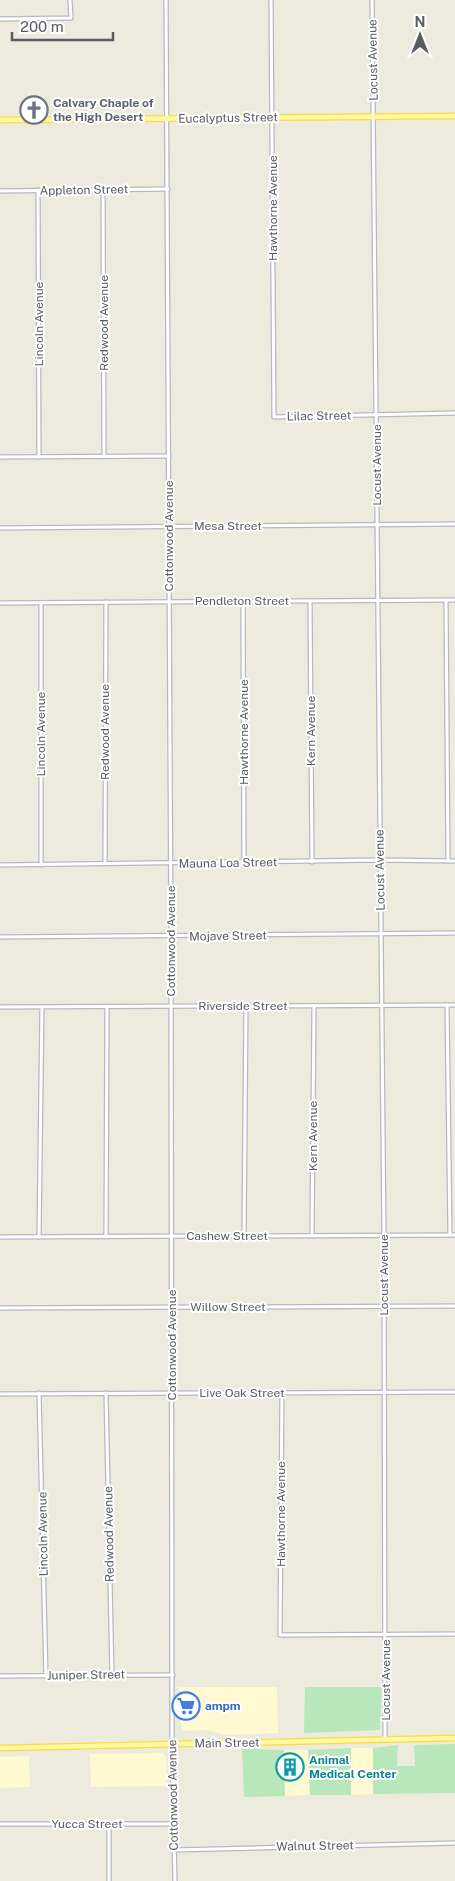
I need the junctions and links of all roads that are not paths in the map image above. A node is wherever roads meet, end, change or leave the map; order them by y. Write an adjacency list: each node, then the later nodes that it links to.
1 (70, 0): 5 (street)
2 (166, 0): 8 (street, Cottonwood Avenue)
3 (272, 0): 9 (street, Hawthorne Avenue)
4 (372, 0): 6 (street, Locust Avenue)
5 (0, 18)
6 (374, 116): 7 (main road, Eucalyptus Street); 9 (main road, Eucalyptus Street); 16 (street, Locust Avenue)
7 (455, 116)
8 (168, 118): 9 (main road, Eucalyptus Street); 10 (main road, Eucalyptus Street); 11 (street, Cottonwood Avenue)
9 (273, 118): 17 (street, Hawthorne Avenue)
10 (0, 120)
11 (168, 189): 13 (street, Appleton Street); 19 (street, Cottonwood Avenue)
12 (38, 190): 13 (street, Appleton Street); 14 (street, Appleton Street); 21 (street, Lincoln Avenue)
13 (103, 190): 18 (street, Redwood Avenue)
14 (0, 191)
15 (455, 413): 16 (street, Lilac Street)
16 (377, 415): 17 (street, Lilac Street); 23 (street, Locust Avenue)
17 (274, 417)
18 (104, 456): 19 (street); 21 (street)
19 (169, 456): 24 (street, Cottonwood Avenue)
20 (0, 457): 21 (street)
21 (39, 457)
22 (455, 524): 23 (street, Mesa Street)
23 (377, 525): 24 (street, Mesa Street); 26 (street, Locust Avenue)
24 (169, 527): 25 (street, Mesa Street); 33 (street, Cottonwood Avenue)
25 (0, 528)
26 (378, 600): 27 (street, Pendleton Street); 30 (street, Pendleton Street); 35 (street, Locust Avenue)
27 (446, 600): 28 (street, Pendleton Street); 36 (street)
28 (455, 600)
29 (243, 601): 30 (street, Pendleton Street); 33 (street, Pendleton Street); 40 (street, Hawthorne Avenue)
30 (310, 601): 38 (street, Kern Avenue)
31 (41, 602): 32 (street, Pendleton Street); 34 (street, Pendleton Street); 43 (street, Lincoln Avenue)
32 (106, 602): 33 (street, Pendleton Street); 39 (street, Redwood Avenue)
33 (170, 602): 41 (street, Cottonwood Avenue)
34 (0, 603)
35 (379, 860): 36 (street, Mauna Loa Street); 38 (street, Mauna Loa Street); 45 (street, Locust Avenue)
36 (448, 861): 37 (street, Mauna Loa Street)
37 (455, 861)
38 (312, 862): 40 (street, Mauna Loa Street)
39 (105, 863): 41 (street, Mauna Loa Street); 43 (street, Mauna Loa Street)
40 (244, 863): 41 (street, Mauna Loa Street)
41 (171, 864): 46 (street, Cottonwood Avenue)
42 (0, 865): 43 (street, Mauna Loa Street)
43 (41, 865)
44 (455, 933): 45 (street, Mojave Street)
45 (381, 934): 46 (street, Mojave Street); 48 (street, Locust Avenue)
46 (172, 936): 47 (street, Mojave Street); 56 (street, Cottonwood Avenue)
47 (0, 937)
48 (381, 1005): 49 (street, Riverside Street); 52 (street, Riverside Street); 61 (street, Locust Avenue)
49 (447, 1005): 50 (street, Riverside Street); 62 (street)
50 (455, 1005)
51 (246, 1006): 52 (street, Riverside Street); 56 (street, Riverside Street); 59 (street)
52 (314, 1006): 60 (street, Kern Avenue)
53 (0, 1007): 54 (street, Riverside Street)
54 (42, 1007): 55 (street, Riverside Street); 65 (street)
55 (107, 1007): 56 (street, Riverside Street); 57 (street)
56 (172, 1007): 58 (street, Cottonwood Avenue)
57 (106, 1236): 58 (street, Cashew Street); 65 (street, Cashew Street)
58 (172, 1236): 59 (street, Cashew Street); 68 (street, Cottonwood Avenue)
59 (244, 1236): 60 (street, Cashew Street)
60 (312, 1236): 61 (street, Cashew Street)
61 (384, 1236): 62 (street, Cashew Street); 66 (street, Locust Avenue)
62 (450, 1236): 63 (street, Cashew Street)
63 (455, 1236)
64 (0, 1237): 65 (street, Cashew Street)
65 (39, 1237)
66 (384, 1306): 67 (street, Willow Street); 68 (street, Willow Street); 70 (street, Locust Avenue)
67 (455, 1306)
68 (172, 1307): 69 (street, Willow Street); 76 (street, Cottonwood Avenue)
69 (0, 1308)
70 (384, 1392): 71 (street, Live Oak Street); 74 (street, Live Oak Street); 78 (street, Locust Avenue)
71 (455, 1392)
72 (39, 1393): 73 (street, Live Oak Street); 75 (street, Live Oak Street); 82 (street, Lincoln Avenue)
73 (106, 1393): 76 (street, Live Oak Street); 79 (street, Redwood Avenue)
74 (282, 1393): 76 (street, Live Oak Street); 78 (street, Hawthorne Avenue)
75 (0, 1394)
76 (173, 1394): 80 (street, Cottonwood Avenue)
77 (455, 1634): 78 (street)
78 (386, 1635): 84 (street, Locust Avenue)
79 (112, 1675): 80 (street, Juniper Street); 82 (street, Juniper Street)
80 (172, 1675): 85 (street, Cottonwood Avenue)
81 (0, 1676): 82 (street, Juniper Street)
82 (46, 1676)
83 (455, 1738): 84 (main road, Main Street)
84 (385, 1739): 85 (main road, Main Street)
85 (172, 1744): 86 (main road, Main Street); 89 (street, Cottonwood Avenue)
86 (0, 1748)
87 (0, 1824): 88 (street, Yucca Street)
88 (109, 1824): 89 (street, Yucca Street); 92 (street)
89 (173, 1824): 91 (street, Cottonwood Avenue)
90 (455, 1842): 91 (street, Walnut Street)
91 (174, 1850): 93 (street, Cottonwood Avenue)
92 (109, 1881)
93 (175, 1881)

